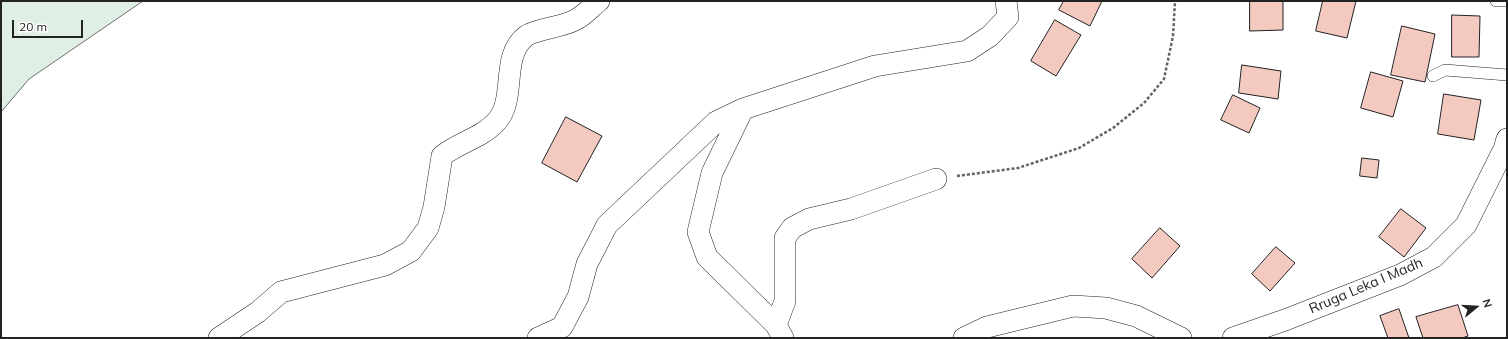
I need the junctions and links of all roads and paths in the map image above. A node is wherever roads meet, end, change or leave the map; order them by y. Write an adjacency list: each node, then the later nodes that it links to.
1 (599, 1): 12 (street)
2 (1006, 1): 8 (street)
3 (1175, 1): 10 (path)
4 (1496, 1): 5 (lane)
5 (1507, 1)
6 (1507, 75): 7 (lane)
7 (1433, 76)
8 (744, 109): 11 (street); 13 (street)
9 (1507, 139): 16 (street, Rruga Leka I Madh)
10 (936, 179): 11 (street)
11 (779, 332)
12 (219, 338)
13 (538, 338)
14 (964, 338): 15 (street)
15 (1181, 338)
16 (1233, 338)

